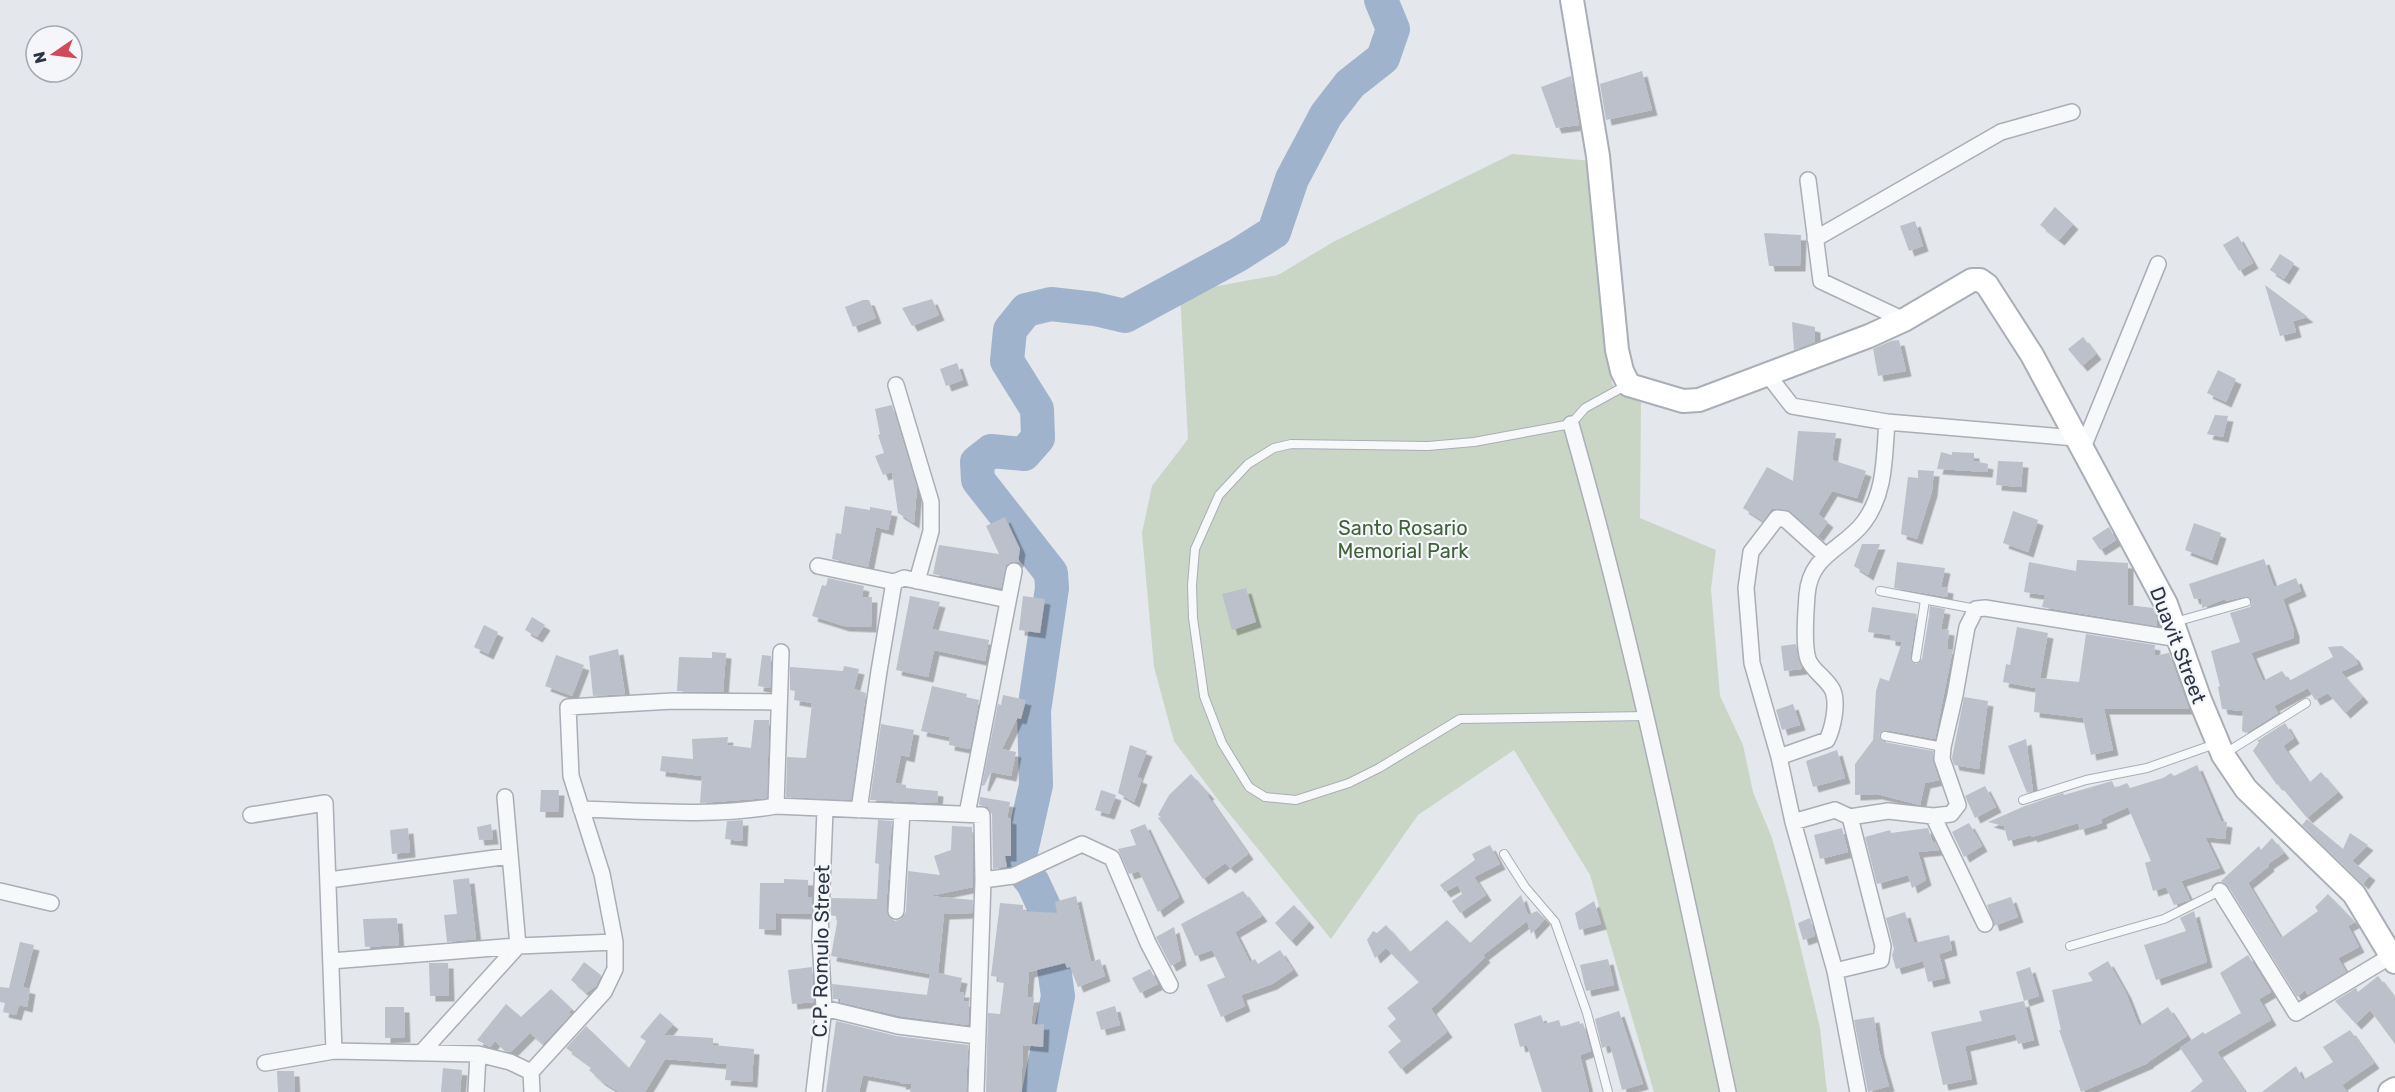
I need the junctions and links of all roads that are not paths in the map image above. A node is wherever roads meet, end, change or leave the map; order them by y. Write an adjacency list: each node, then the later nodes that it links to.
1 (1572, 0): 9 (street)
2 (2072, 112): 4 (street)
3 (1808, 180): 4 (street)
4 (1815, 239): 6 (street)
5 (2158, 264): 12 (street)
6 (1904, 320): 7 (street); 12 (street, Duavit Street)
7 (1768, 375): 9 (street); 10 (street)
8 (896, 385): 16 (street)
9 (1629, 385): 11 (lane)
10 (1887, 422): 12 (street); 13 (street)
11 (1571, 424): 28 (street); 28 (lane)
12 (2079, 444): 23 (street, Duavit Street)
13 (1825, 555): 32 (street); 32 (street)
14 (818, 566): 17 (street)
15 (1014, 571): 19 (street)
16 (917, 581): 17 (street); 19 (street)
17 (894, 582): 38 (street)
18 (1880, 591): 20 (lane)
19 (1008, 600): 40 (street)
20 (1925, 600): 22 (lane); 25 (lane)
21 (2246, 602): 23 (lane)
22 (1976, 609): 23 (street); 30 (street)
23 (2177, 631): 31 (street, Duavit Street)
24 (782, 652): 26 (street)
25 (1916, 658)
26 (778, 702): 35 (street); 36 (street)
27 (2306, 704): 31 (lane)
28 (1647, 716): 74 (street)
29 (1886, 736): 30 (lane)
30 (1943, 747): 42 (street)
31 (2220, 749): 34 (lane); 57 (street, Duavit Street)
32 (1779, 757): 44 (street)
33 (505, 797): 46 (street)
34 (2023, 800)
35 (776, 806): 36 (street); 37 (street)
36 (580, 809): 54 (street)
37 (825, 810): 38 (street); 61 (street, C.P. Romulo Street)
38 (860, 810): 39 (street)
39 (902, 812): 40 (street); 52 (street)
40 (967, 814): 48 (street)
41 (251, 815): 47 (street)
42 (1933, 816): 43 (street); 53 (street)
43 (1850, 817): 44 (street); 59 (street)
44 (1793, 822): 59 (street)
45 (1504, 854): 73 (lane)
46 (510, 856): 47 (street); 55 (street)
47 (329, 880): 58 (street)
48 (983, 880): 60 (street); 62 (street)
49 (0, 891): 51 (street)
50 (2220, 891): 56 (lane); 57 (street)
51 (51, 903)
52 (896, 911)
53 (1985, 924)
54 (615, 942): 55 (street); 67 (street)
55 (518, 946): 58 (street); 64 (street)
56 (2070, 946)
57 (2393, 959)
58 (331, 961): 63 (street)
59 (1835, 971): 75 (street)
60 (1170, 986)
61 (824, 1008): 62 (street); 71 (street, C.P. Romulo Street)
62 (977, 1036): 72 (street)
63 (334, 1052): 64 (street); 66 (street)
64 (421, 1053): 65 (street)
65 (478, 1054): 67 (street); 69 (street)
66 (265, 1063)
67 (531, 1072): 70 (street)
68 (2395, 1089): 76 (street)
69 (476, 1092)
70 (532, 1092)
71 (814, 1092)
72 (976, 1092)
73 (1608, 1092)
74 (1728, 1092)
75 (1858, 1092)
76 (2390, 1092)

